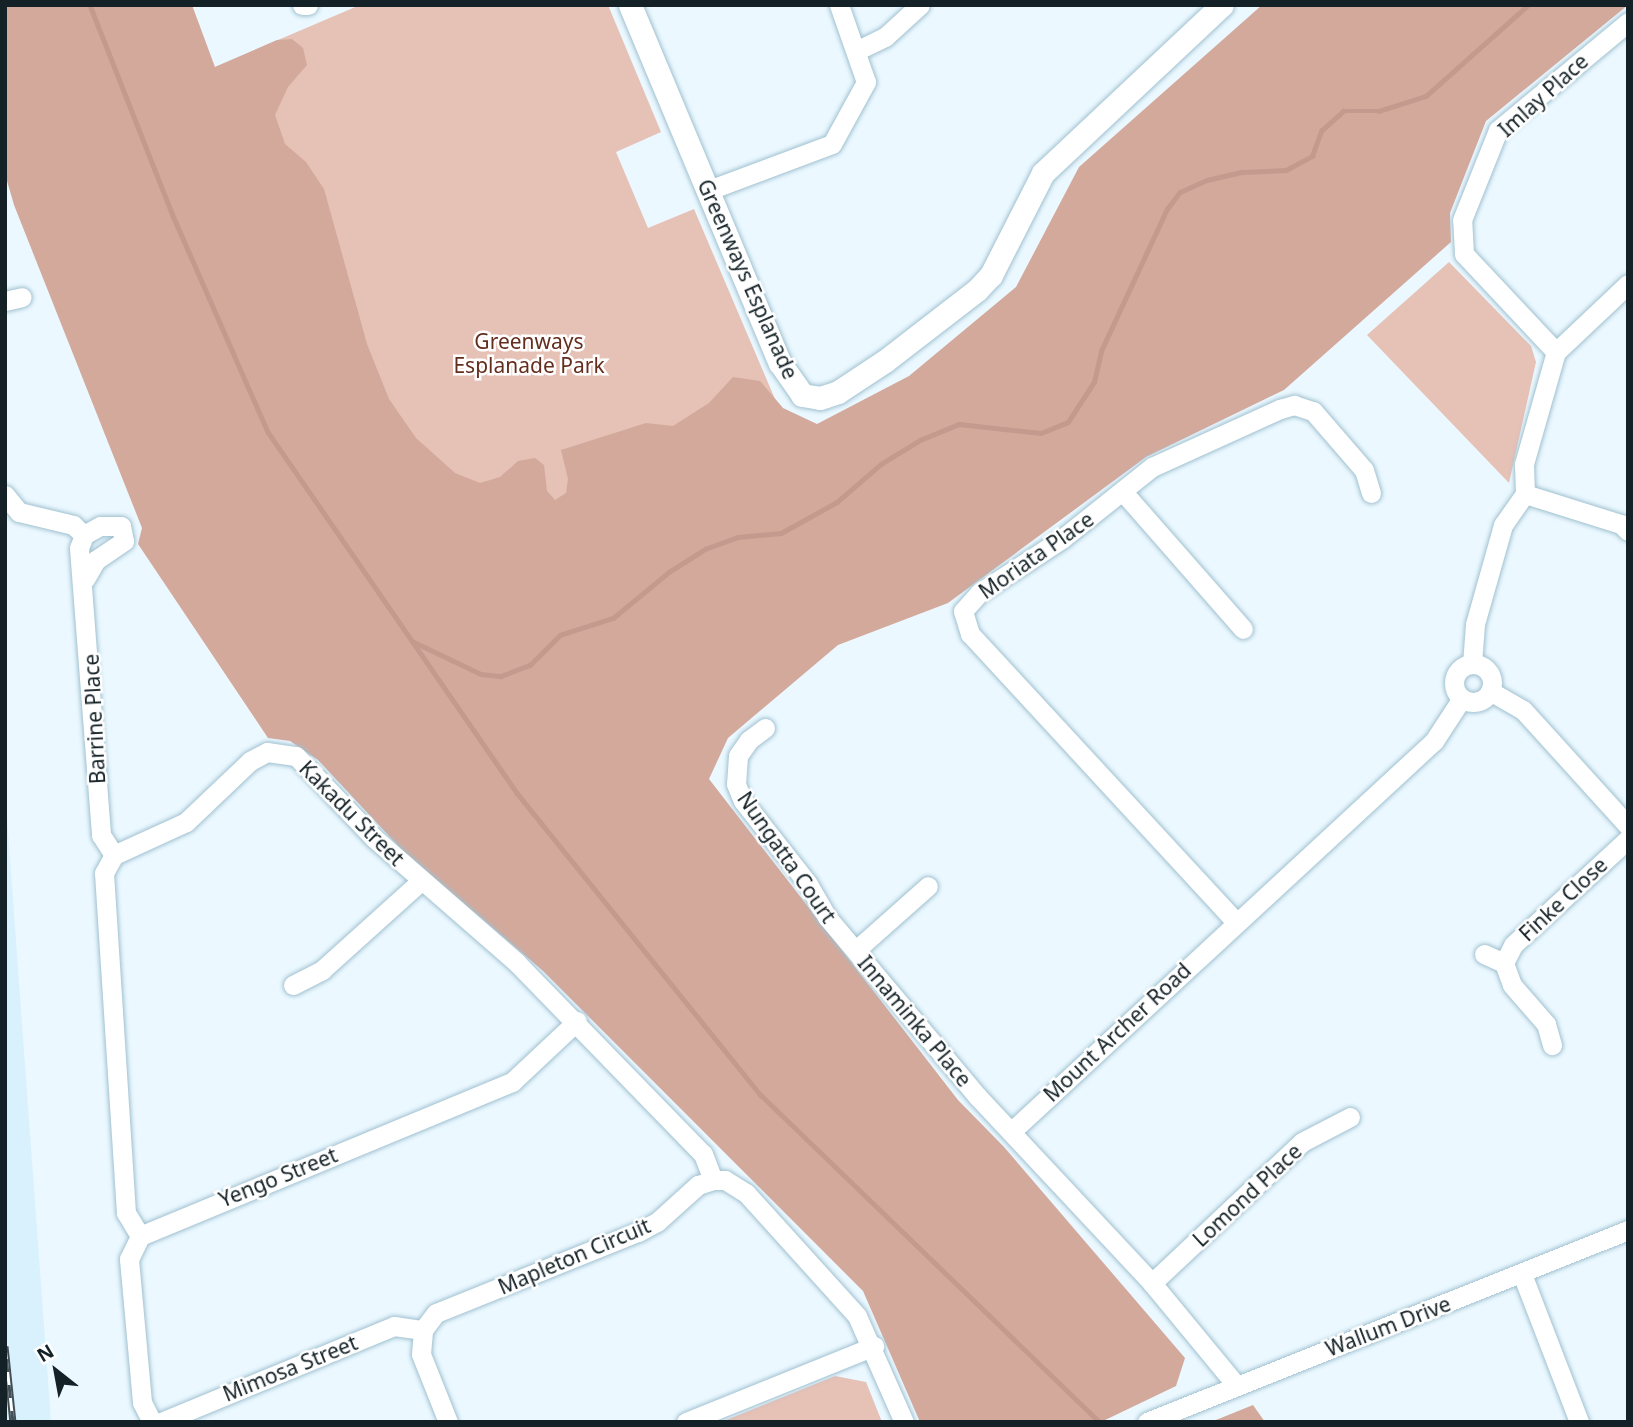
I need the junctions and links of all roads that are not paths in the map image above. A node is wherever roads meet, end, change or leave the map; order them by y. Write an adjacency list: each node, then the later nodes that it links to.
1 (302, 5): 2 (street)
2 (308, 5)
3 (630, 5): 9 (street, Greenways Esplanade)
4 (839, 5): 8 (street)
5 (920, 5): 8 (street)
6 (1222, 5): 9 (street, Greenways Esplanade)
7 (1628, 22): 11 (street, Imlay Place)
8 (858, 50): 9 (street)
9 (709, 190)
10 (1628, 284): 11 (street)
11 (1556, 352): 14 (street)
12 (1123, 492): 13 (street, Moriata Place); 19 (street); 29 (street, Moriata Place)
13 (1371, 493)
14 (1525, 494): 16 (street); 20 (street)
15 (5, 495): 17 (street)
16 (1628, 531)
17 (84, 535): 18 (street, Barrine Place); 18 (street)
18 (85, 579): 26 (street, Barrine Place)
19 (1243, 629)
20 (1472, 664): 21 (street); 22 (street)
21 (1489, 691): 22 (street); 24 (street)
22 (1462, 698): 29 (street, Mount Archer Road)
23 (765, 728): 30 (street, Nungatta Court)
24 (1628, 826)
25 (1628, 839): 32 (street, Finke Close)
26 (114, 855): 27 (street, Kakadu Street); 40 (street)
27 (421, 881): 33 (street); 34 (street, Kakadu Street)
28 (928, 886): 30 (street, Innaminka Place)
29 (1235, 921): 37 (street, Mount Archer Road)
30 (856, 950): 37 (street, Innaminka Place)
31 (1484, 954): 32 (street, Finke Close)
32 (1504, 963): 35 (street, Finke Close)
33 (293, 985)
34 (577, 1021): 38 (street, Kakadu Street); 40 (street, Yengo Street)
35 (1552, 1045)
36 (1350, 1117): 42 (street, Lomond Place)
37 (1013, 1130): 42 (street)
38 (713, 1180): 43 (street, Mapleton Circuit); 44 (street)
39 (1628, 1230): 41 (street, Wallum Drive)
40 (140, 1236): 47 (street)
41 (1522, 1274): 45 (street, Wallum Drive); 52 (street)
42 (1152, 1283): 45 (street)
43 (423, 1330): 48 (street, Mimosa Street); 49 (street)
44 (874, 1346): 50 (street); 51 (street)
45 (1237, 1385): 46 (street, Wallum Drive)
46 (1156, 1418)
47 (152, 1422)
48 (161, 1422)
49 (448, 1422)
50 (686, 1422)
51 (904, 1422)
52 (1579, 1422)

